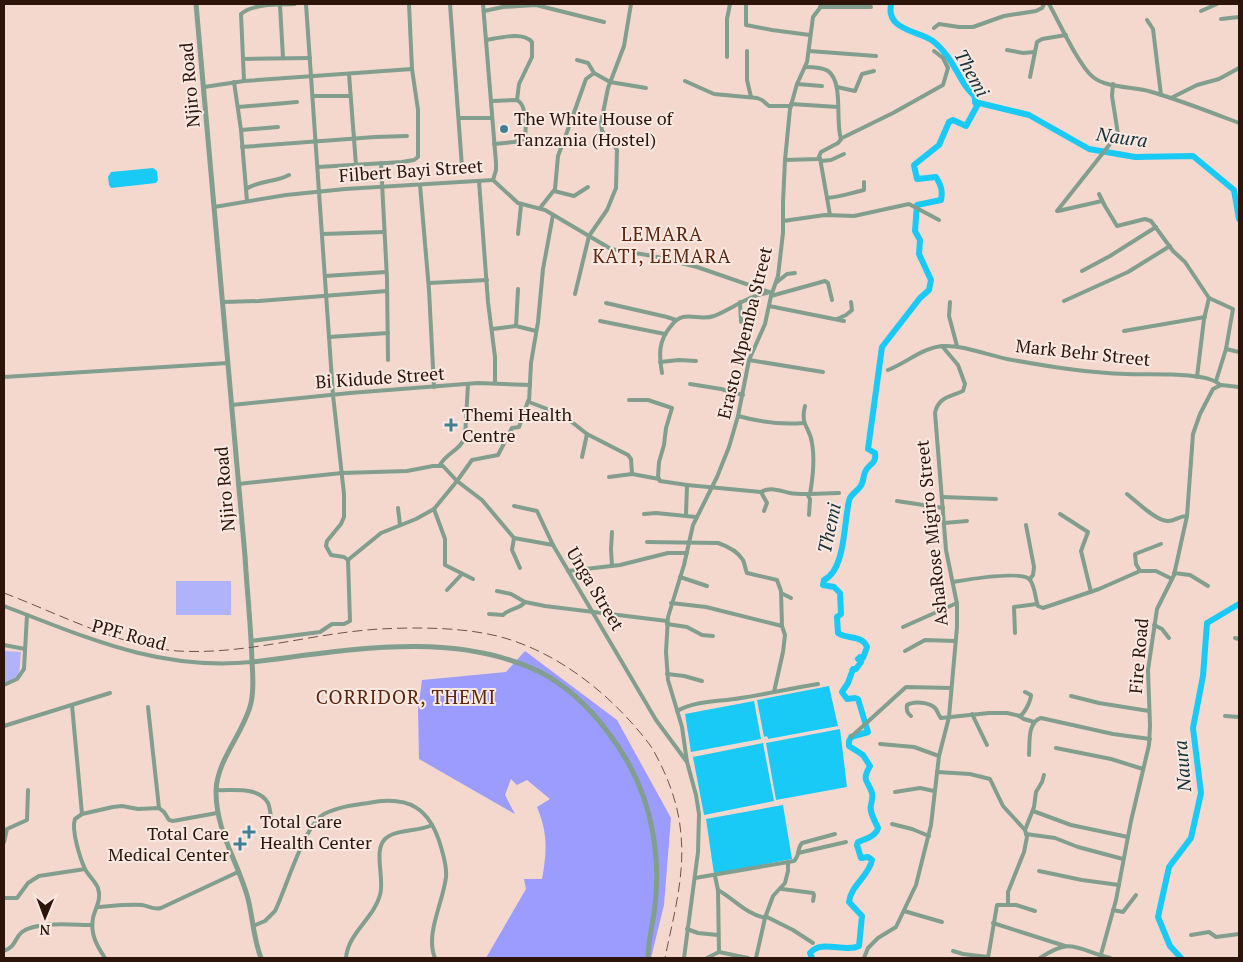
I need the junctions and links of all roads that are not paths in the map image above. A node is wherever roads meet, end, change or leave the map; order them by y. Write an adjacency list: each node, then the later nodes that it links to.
1 (196, 4): 52 (street, Njiro Road)
2 (295, 4): 13 (street)
3 (306, 4): 34 (street)
4 (409, 4): 39 (street)
5 (450, 4): 66 (street)
6 (483, 4): 16 (street, Filbert Bayi Street)
7 (631, 4): 48 (street)
8 (730, 4): 32 (street)
9 (746, 4): 23 (street)
10 (1044, 4): 22 (street)
11 (1049, 4): 24 (street)
12 (1217, 4): 17 (street)
13 (280, 5): 33 (street); 35 (street)
14 (821, 5): 15 (street); 23 (street, Erasto Mpemba Street)
15 (868, 6)
16 (484, 11): 21 (street); 25 (street, Filbert Bayi Street)
17 (1201, 11)
18 (1239, 17): 19 (street)
19 (1221, 19)
20 (1148, 20): 55 (street)
21 (604, 22)
22 (934, 28)
23 (810, 35): 28 (street, Erasto Mpemba Street)
24 (1066, 35): 30 (street); 50 (street)
25 (486, 40): 60 (street); 61 (street, Filbert Bayi Street)
26 (1007, 50): 30 (street)
27 (748, 51): 58 (street)
28 (809, 51): 31 (street); 37 (street, Erasto Mpemba Street)
29 (934, 51): 73 (street)
30 (1035, 52): 44 (street)
31 (876, 56)
32 (727, 57)
33 (283, 58): 34 (street); 35 (street)
34 (310, 58): 43 (street)
35 (242, 59): 45 (street)
36 (576, 60): 41 (street)
37 (805, 67): 49 (street, Erasto Mpemba Street); 53 (street)
38 (1239, 68): 59 (street)
39 (412, 69): 42 (street); 80 (street)
40 (874, 71): 53 (street)
41 (594, 73): 48 (street); 93 (street)
42 (349, 74): 43 (street); 57 (street)
43 (311, 76): 45 (street); 56 (street)
44 (1030, 77)
45 (244, 80): 47 (street)
46 (685, 81): 58 (street)
47 (234, 82): 52 (street); 64 (street)
48 (610, 82): 54 (street); 109 (street)
49 (796, 84): 51 (street); 63 (street, Erasto Mpemba Street)
50 (1113, 84): 55 (street); 97 (street)
51 (822, 86)
52 (204, 87): 99 (street, Njiro Road)
53 (837, 87): 65 (street)
54 (646, 88)
55 (1161, 95): 59 (street)
56 (313, 96): 57 (street); 74 (street)
57 (350, 96): 72 (street)
58 (751, 97): 63 (street)
59 (1171, 98): 68 (street)
60 (517, 100): 61 (street); 75 (street)
61 (492, 101): 67 (street, Filbert Bayi Street)
62 (297, 102): 64 (street)
63 (791, 105): 65 (street); 78 (street, Erasto Mpemba Street)
64 (238, 107): 70 (street)
65 (838, 107): 73 (street)
66 (459, 118): 67 (street); 83 (street)
67 (492, 118): 75 (street, Filbert Bayi Street)
68 (1239, 123)
69 (278, 127): 70 (street)
70 (241, 130): 76 (street)
71 (407, 136): 72 (street)
72 (353, 139): 74 (street); 81 (street)
73 (841, 139): 79 (street)
74 (316, 141): 76 (street); 82 (street)
75 (494, 144): 85 (street, Filbert Bayi Street)
76 (242, 147): 91 (street)
77 (844, 154): 79 (street)
78 (785, 160): 79 (street); 104 (street, Erasto Mpemba Street)
79 (820, 160): 95 (street)
80 (381, 163): 81 (street); 89 (street)
81 (356, 165): 82 (street)
82 (318, 166): 92 (street)
83 (462, 167)
84 (289, 175): 91 (street)
85 (493, 180): 86 (street, Filbert Bayi Street); 98 (street)
86 (479, 181): 88 (street, Filbert Bayi Street); 115 (street)
87 (864, 182): 95 (street)
88 (420, 185): 89 (street, Filbert Bayi Street); 116 (street)
89 (382, 186): 92 (street, Filbert Bayi Street); 106 (street)
90 (588, 187): 93 (street)
91 (246, 189): 96 (street)
92 (319, 191): 96 (street, Filbert Bayi Street); 107 (street)
93 (554, 192): 100 (street)
94 (1100, 194): 97 (street)
95 (827, 198): 102 (street)
96 (247, 201): 99 (street, Filbert Bayi Street)
97 (1102, 201): 105 (street)
98 (522, 205): 100 (street); 108 (street)
99 (214, 207): 126 (street, Njiro Road)
100 (540, 208): 101 (street)
101 (553, 215): 109 (street); 140 (street)
102 (830, 215): 103 (street); 104 (street)
103 (939, 220)
104 (783, 221): 117 (street, Erasto Mpemba Street)
105 (1156, 227): 110 (street); 111 (street)
106 (384, 232): 107 (street); 112 (street)
107 (322, 234): 114 (street)
108 (518, 234)
109 (589, 236): 120 (street); 121 (street)
110 (1170, 246): 123 (street); 125 (street)
111 (1082, 271)
112 (386, 272): 114 (street); 119 (street)
113 (795, 273): 117 (street)
114 (325, 276): 122 (street)
115 (486, 280): 116 (street); 139 (street)
116 (429, 283): 165 (street)
117 (776, 284): 121 (street, Erasto Mpemba Street)
118 (518, 289): 138 (street)
119 (387, 291): 122 (street); 142 (street)
120 (575, 294)
121 (771, 294): 124 (street); 127 (street); 131 (street, Erasto Mpemba Street)
122 (326, 296): 126 (street); 144 (street)
123 (1209, 298): 132 (street); 147 (street)
124 (832, 300)
125 (1064, 301)
126 (223, 302): 153 (street, Njiro Road)
127 (740, 302): 134 (street); 137 (street)
128 (851, 302): 133 (street)
129 (950, 302): 146 (street)
130 (606, 303): 134 (street)
131 (769, 306): 133 (street); 150 (street, Erasto Mpemba Street)
132 (1205, 316): 141 (street); 157 (street)
133 (837, 319): 136 (street)
134 (676, 320): 143 (street)
135 (600, 321): 143 (street)
136 (844, 321)
137 (741, 322)
138 (516, 326): 139 (street); 140 (street)
139 (493, 329): 160 (street)
140 (536, 331): 163 (street)
141 (1124, 331)
142 (388, 334): 144 (street); 149 (street)
143 (665, 334): 152 (street)
144 (329, 338): 167 (street)
145 (942, 346): 146 (street, Mark Behr Street); 154 (street); 190 (street, AshaRose Migiro Street)
146 (957, 346): 157 (street, Mark Behr Street)
147 (1226, 349): 148 (street); 159 (street)
148 (1239, 352)
149 (388, 360)
150 (749, 360): 155 (street); 168 (street, Erasto Mpemba Street)
151 (696, 361): 152 (street)
152 (660, 362): 156 (street)
153 (228, 363): 158 (street); 171 (street, Njiro Road)
154 (888, 370)
155 (823, 372)
156 (662, 373)
157 (1196, 376): 159 (street, Mark Behr Street)
158 (4, 377)
159 (1216, 381): 164 (street)
160 (496, 383): 161 (street, Bi Kidude Street); 163 (street, Bi Kidude Street)
161 (468, 384): 165 (street, Bi Kidude Street); 177 (street)
162 (690, 384): 168 (street)
163 (530, 385): 169 (street)
164 (1220, 385): 166 (street); 202 (street, Fire Road)
165 (434, 387): 167 (street, Bi Kidude Street)
166 (1239, 387)
167 (333, 394): 171 (street, Bi Kidude Street); 178 (street)
168 (743, 395): 173 (street, Erasto Mpemba Street)
169 (529, 399): 175 (street); 182 (street)
170 (629, 400): 181 (street)
171 (232, 406): 183 (street, Njiro Road)
172 (805, 406): 174 (street)
173 (738, 416): 174 (street); 185 (street, Erasto Mpemba Street)
174 (803, 423): 188 (street)
175 (587, 434): 176 (street); 179 (street)
176 (582, 457)
177 (440, 465): 178 (street); 182 (street)
178 (342, 473): 183 (street); 215 (street)
179 (632, 474): 180 (street); 181 (street)
180 (609, 477)
181 (659, 479): 184 (street)
182 (458, 481): 196 (street); 209 (street)
183 (238, 484): 249 (street, Njiro Road)
184 (687, 485): 185 (street); 200 (street)
185 (712, 487): 186 (street); 203 (street, Erasto Mpemba Street)
186 (761, 492): 188 (street); 197 (street)
187 (839, 493): 188 (street)
188 (808, 494): 201 (street)
189 (1127, 494): 202 (street)
190 (942, 497): 191 (street); 195 (street, AshaRose Migiro Street)
191 (996, 499)
192 (897, 501): 195 (street)
193 (514, 506): 213 (street)
194 (398, 508): 206 (street)
195 (943, 508): 205 (street, AshaRose Migiro Street)
196 (434, 509): 206 (street); 221 (street)
197 (764, 511)
198 (644, 514): 200 (street)
199 (1060, 514): 231 (street)
200 (686, 515): 203 (street)
201 (809, 515)
202 (1187, 516): 220 (street, Fire Road)
203 (696, 517): 211 (street, Erasto Mpemba Street)
204 (968, 521): 205 (street)
205 (944, 522): 226 (street, AshaRose Migiro Street)
206 (400, 525): 215 (street)
207 (1026, 525): 225 (street)
208 (612, 532): 216 (street)
209 (514, 538): 213 (street, Unga Street); 217 (street)
210 (647, 542): 211 (street)
211 (689, 543): 214 (street, Erasto Mpemba Street); 232 (street)
212 (1161, 544): 219 (street)
213 (553, 545): 218 (street, Unga Street)
214 (687, 553): 216 (street); 222 (street, Erasto Mpemba Street)
215 (348, 560): 249 (street)
216 (612, 566): 218 (street)
217 (520, 568)
218 (568, 570): 239 (street, Unga Street)
219 (1140, 571): 223 (street); 231 (street)
220 (1174, 573): 223 (street, Fire Road); 228 (street)
221 (462, 574): 224 (street); 229 (street)
222 (680, 577): 227 (street); 235 (street, Erasto Mpemba Street)
223 (1172, 578): 244 (street, Fire Road)
224 (473, 579)
225 (1030, 579): 226 (street); 237 (street)
226 (953, 582): 236 (street, AshaRose Migiro Street)
227 (707, 586)
228 (1208, 586)
229 (447, 590)
230 (497, 591): 234 (street)
231 (1092, 592): 237 (street)
232 (781, 593): 233 (street); 243 (street)
233 (791, 598)
234 (525, 602): 239 (street); 240 (street)
235 (671, 603): 242 (street, Erasto Mpemba Street); 243 (street)
236 (957, 603): 245 (street); 250 (street, AshaRose Migiro Street)
237 (1037, 604): 246 (street)
238 (4, 606): 241 (street, PPF Road)
239 (593, 612): 242 (street); 283 (street, Unga Street)
240 (489, 614)
241 (27, 615): 252 (street); 254 (street, PPF Road)
242 (667, 622): 247 (street); 255 (street, Erasto Mpemba Street)
243 (782, 626): 260 (street)
244 (1154, 626): 248 (street); 267 (street, Fire Road)
245 (903, 628)
246 (1015, 633)
247 (714, 636)
248 (1168, 638)
249 (251, 640): 254 (street, Njiro Road)
250 (956, 641): 253 (street); 259 (street, AshaRose Migiro Street)
251 (4, 645): 252 (street)
252 (25, 650): 258 (street)
253 (905, 651)
254 (252, 662): 288 (street, Njiro Road); 342 (street)
255 (667, 674): 256 (street); 266 (street, Erasto Mpemba Street)
256 (702, 681)
257 (818, 684): 260 (street)
258 (4, 685)
259 (951, 688): 272 (street, AshaRose Migiro Street); 276 (street)
260 (774, 692): 266 (street)
261 (1025, 692): 270 (street)
262 (110, 693): 264 (street)
263 (1071, 696): 267 (street)
264 (72, 705): 275 (street); 294 (street)
265 (148, 707): 291 (street)
266 (677, 711): 283 (street, Erasto Mpemba Street)
267 (1149, 711): 277 (street, Fire Road)
268 (972, 714): 270 (street); 272 (street); 279 (street)
269 (911, 716): 272 (street)
270 (1019, 716): 274 (street)
271 (1225, 716): 273 (street)
272 (950, 717): 282 (street, AshaRose Migiro Street)
273 (1239, 717)
274 (1034, 722): 277 (street); 281 (street)
275 (4, 726)
276 (851, 737)
277 (1150, 739): 284 (street, Fire Road)
278 (880, 744): 282 (street)
279 (987, 745)
280 (1056, 748): 284 (street)
281 (1029, 755)
282 (939, 756): 285 (street, AshaRose Migiro Street)
283 (687, 762): 311 (street, Erasto Mpemba Street)
284 (1143, 769): 301 (street, Fire Road)
285 (937, 772): 289 (street, AshaRose Migiro Street); 298 (street)
286 (1044, 774): 292 (street)
287 (28, 790): 302 (street)
288 (216, 790): 293 (street, Njiro Road); 297 (street)
289 (934, 791): 290 (street); 300 (street, AshaRose Migiro Street)
290 (895, 792)
291 (159, 808): 293 (street); 294 (street)
292 (1033, 811): 298 (street); 301 (street)
293 (217, 813): 309 (street, Njiro Road)
294 (82, 814): 307 (street)
295 (892, 824): 300 (street)
296 (432, 825): 327 (street); 340 (street); 341 (street)
297 (272, 827)
298 (1025, 832): 305 (street); 318 (street)
299 (835, 834): 304 (street)
300 (929, 836): 321 (street, AshaRose Migiro Street)
301 (1128, 838): 305 (street, Fire Road)
302 (4, 842)
303 (846, 842): 304 (street)
304 (798, 853): 306 (street)
305 (1124, 859): 312 (street, Fire Road)
306 (788, 862): 310 (street); 313 (street)
307 (85, 869): 316 (street); 319 (street)
308 (1039, 871): 312 (street)
309 (238, 872): 319 (street); 327 (street, Njiro Road)
310 (716, 876): 311 (street); 314 (street)
311 (695, 878): 328 (street, Erasto Mpemba Street)
312 (1118, 885): 320 (street, Fire Road)
313 (782, 889): 317 (street); 323 (street)
314 (718, 890): 323 (street); 331 (street)
315 (1136, 895): 320 (street)
316 (4, 898)
317 (813, 900)
318 (1008, 904): 322 (street); 325 (street)
319 (98, 907): 326 (street)
320 (1113, 910): 337 (street, Fire Road)
321 (904, 911): 324 (street); 347 (street, AshaRose Migiro Street)
322 (1035, 911)
323 (765, 917): 332 (street); 346 (street)
324 (942, 922)
325 (994, 923): 333 (street); 348 (street)
326 (92, 925): 334 (street); 338 (street)
327 (253, 926): 339 (street, Njiro Road)
328 (687, 929): 331 (street); 343 (street, Erasto Mpemba Street)
329 (1192, 934): 330 (street)
330 (1239, 934)
331 (718, 935): 336 (street)
332 (813, 943)
333 (1065, 946): 337 (street); 349 (street)
334 (4, 951)
335 (953, 951): 348 (street)
336 (719, 952): 344 (street); 345 (street)
337 (1100, 957): 350 (street)
338 (105, 958)
339 (260, 958)
340 (346, 958)
341 (435, 958)
342 (648, 958)
343 (684, 958)
344 (707, 958)
345 (748, 958)
346 (756, 958)
347 (864, 958)
348 (988, 958)
349 (1040, 958)
350 (1110, 958)

